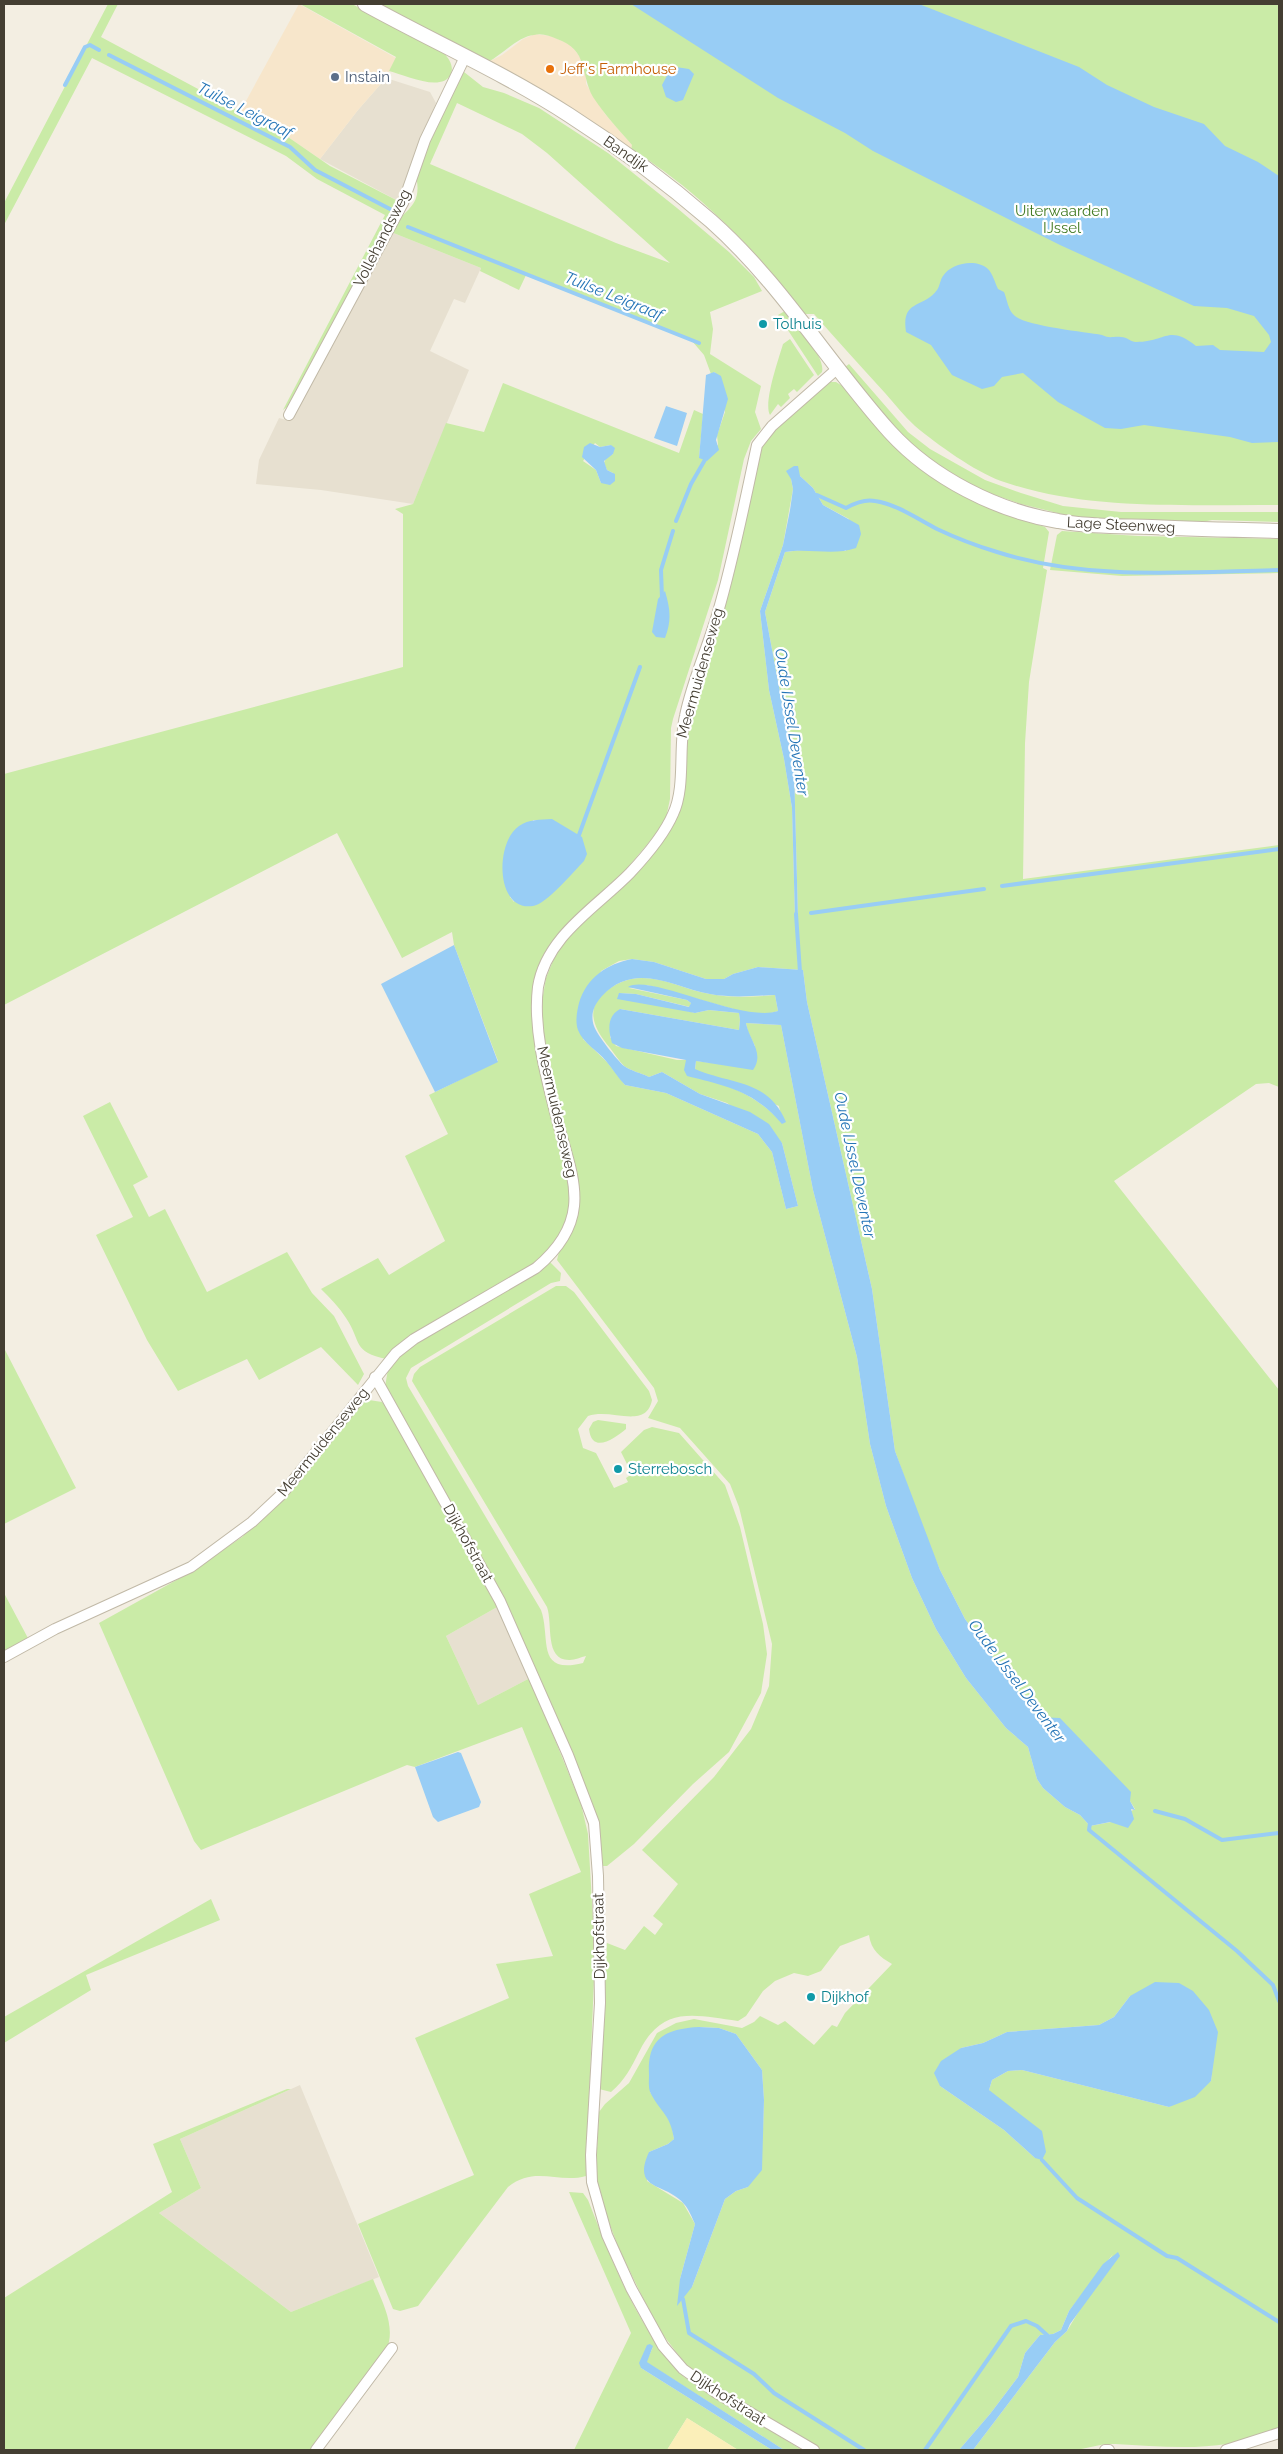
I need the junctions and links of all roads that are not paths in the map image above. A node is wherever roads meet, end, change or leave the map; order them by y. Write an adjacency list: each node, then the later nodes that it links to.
1 (365, 4): 2 (street, Bandijk)
2 (465, 57): 3 (street, Bandijk); 4 (street, Vollehandsweg)
3 (838, 368): 5 (street, Lage Steenweg); 6 (street, Meermuidenseweg)
4 (289, 415)
5 (1279, 531)
6 (375, 1377): 7 (street, Meermuidenseweg); 11 (street, Dijkhofstraat)
7 (4, 1657)
8 (392, 2348): 10 (street)
9 (1279, 2433): 12 (street)
10 (316, 2450)
11 (814, 2450)
12 (1226, 2450)

